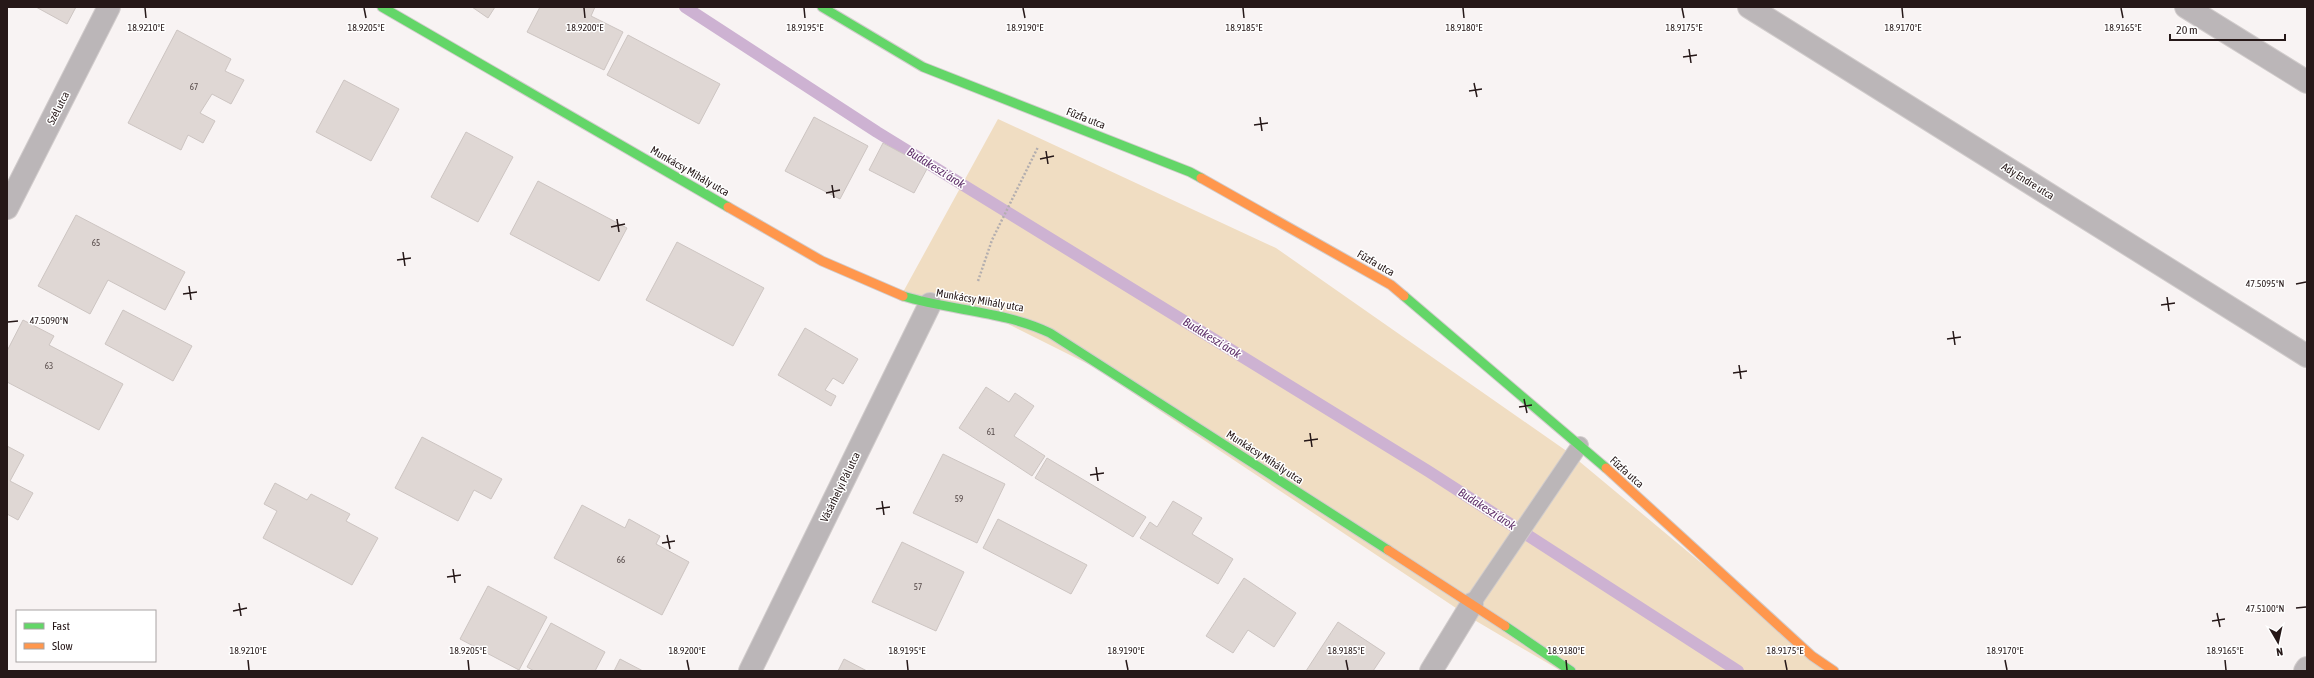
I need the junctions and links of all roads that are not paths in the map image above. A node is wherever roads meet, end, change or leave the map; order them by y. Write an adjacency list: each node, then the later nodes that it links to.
1 (109, 7): 7 (street, Szél utca)
2 (382, 7): 8 (street, Munkácsy Mihály utca)
3 (822, 7): 10 (street, Fűzfa utca)
4 (1750, 7): 9 (street, Ady Endre utca)
5 (2186, 7): 6 (street)
6 (2307, 82)
7 (7, 208)
8 (930, 304): 11 (street, Munkácsy Mihály utca); 13 (street, Vásárhelyi Pál utca)
9 (2307, 356)
10 (1580, 445): 11 (lane); 16 (street, Fűzfa utca)
11 (1472, 604): 14 (street); 15 (street, Munkácsy Mihály utca)
12 (2307, 668): 17 (street)
13 (750, 671)
14 (1431, 671)
15 (1571, 671)
16 (1834, 671)
17 (2305, 671)

